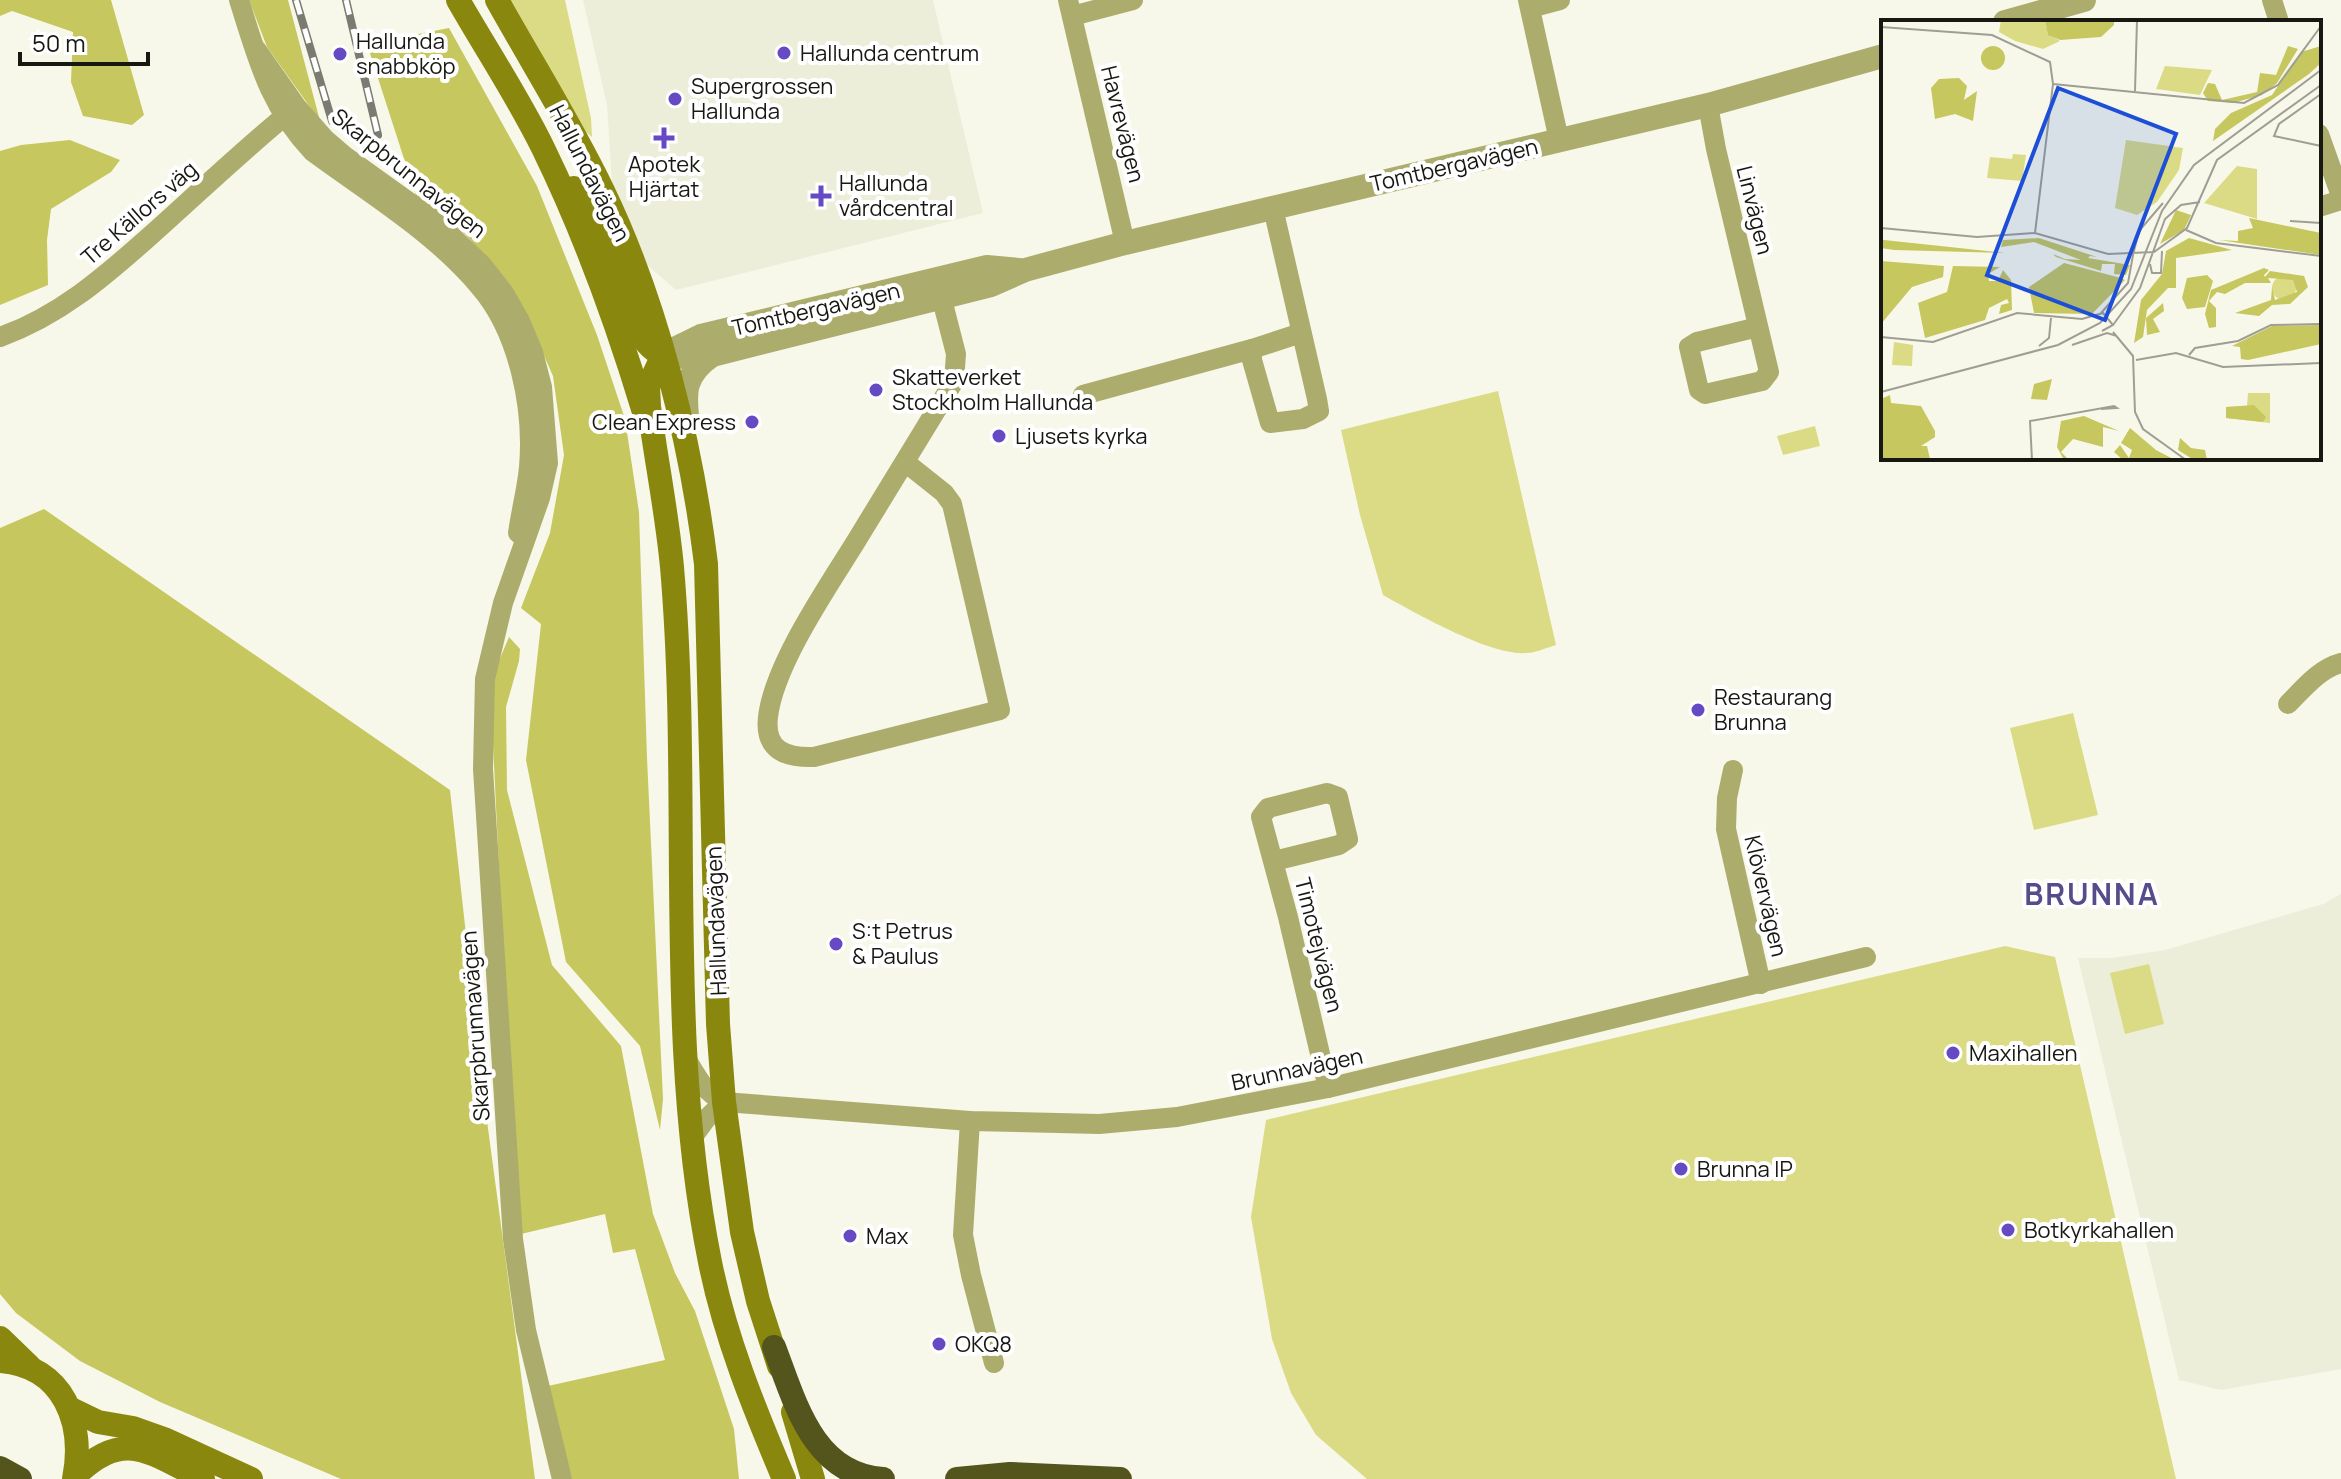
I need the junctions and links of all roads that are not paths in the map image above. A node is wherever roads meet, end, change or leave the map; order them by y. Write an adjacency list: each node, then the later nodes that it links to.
1 (239, 0): 14 (street, Skarpbrunnavägen)
2 (458, 0): 17 (main road, Hallundavägen)
3 (497, 0): 22 (main road, Hallundavägen)
4 (1133, 0): 9 (street, Havrevägen)
5 (1560, 0): 8 (street)
6 (2084, 0): 10 (street)
7 (2272, 0): 11 (street)
8 (1529, 4): 15 (street)
9 (1070, 8): 21 (street, Havrevägen)
10 (2012, 20)
11 (2278, 20)
12 (1881, 57): 13 (street, Tomtbergavägen)
13 (1708, 105): 15 (street, Tomtbergavägen); 24 (street, Linvägen)
14 (290, 112): 26 (street, Tre Källors väg); 57 (street, Skarpbrunnavägen)
15 (1559, 140): 20 (street, Tomtbergavägen)
16 (2321, 140): 18 (street)
17 (542, 146): 29 (main road, Hallundavägen); 31 (main road, Hallundavägen)
18 (2341, 198): 19 (street)
19 (2321, 206)
20 (1273, 208): 21 (street, Tomtbergavägen); 25 (street)
21 (1125, 243): 23 (street, Tomtbergavägen)
22 (636, 267): 27 (street, Tomtbergavägen); 29 (main road, Hallundavägen)
23 (939, 289): 27 (street, Tomtbergavägen); 32 (street)
24 (1758, 327)
25 (1301, 333): 28 (street); 28 (street)
26 (0, 337)
27 (706, 345): 29 (street, Tomtbergavägen); 33 (street, Tomtbergavägen)
28 (1252, 349): 30 (street)
29 (663, 355): 31 (main road, Hallundavägen); 33 (main road, Hallundavägen)
30 (1083, 395)
31 (655, 450): 40 (main road, Hallundavägen)
32 (905, 462): 32 (street)
33 (698, 502): 42 (main road, Hallundavägen)
34 (2341, 663): 35 (street)
35 (2288, 704)
36 (1733, 770): 39 (street, Klövervägen)
37 (1274, 861): 41 (street, Timotejvägen)
38 (1866, 957): 39 (street, Brunnavägen)
39 (1761, 984): 41 (street, Brunnavägen)
40 (686, 1058): 42 (street); 44 (main road, Hallundavägen)
41 (1328, 1088): 43 (street, Brunnavägen)
42 (724, 1102): 43 (street, Brunnavägen); 44 (street); 46 (main road, Hallundavägen)
43 (970, 1121): 48 (street)
44 (692, 1138): 50 (main road, Hallundavägen)
45 (0, 1338): 49 (main road)
46 (774, 1347): 60 (main road, Hallundavägen); 61 (highway)
47 (0, 1361): 49 (main road)
48 (994, 1363)
49 (31, 1368): 51 (main road)
50 (740, 1368): 58 (main road); 59 (main road, Hallundavägen)
51 (69, 1408): 52 (main road); 56 (main road)
52 (79, 1464): 55 (main road)
53 (0, 1468): 54 (highway)
54 (20, 1479)
55 (203, 1479)
56 (251, 1479)
57 (562, 1479)
58 (769, 1479)
59 (784, 1479)
60 (813, 1479)
61 (883, 1479)
62 (957, 1479): 63 (highway)
63 (1120, 1479)

